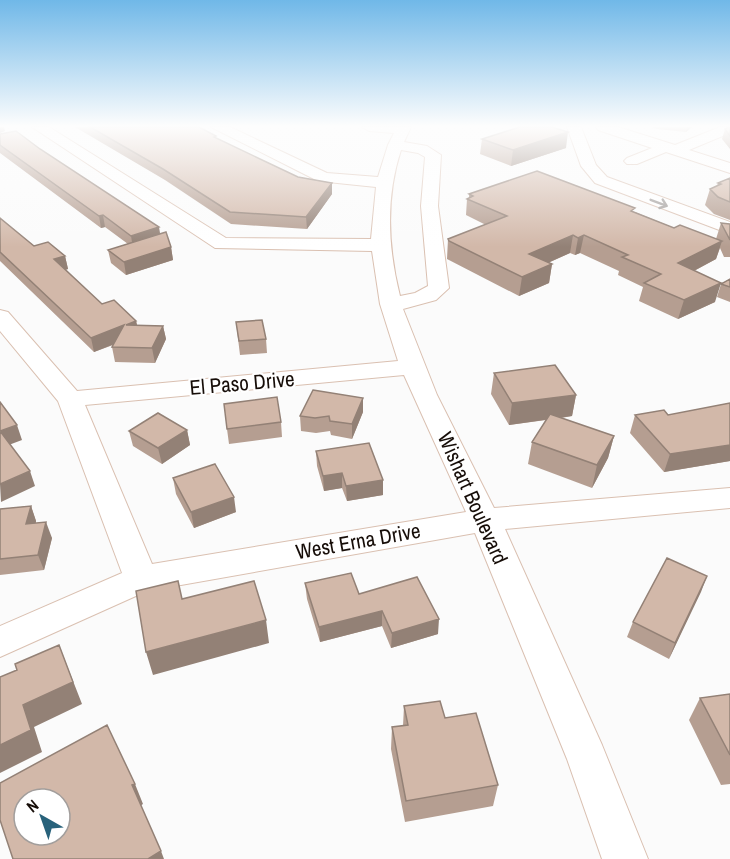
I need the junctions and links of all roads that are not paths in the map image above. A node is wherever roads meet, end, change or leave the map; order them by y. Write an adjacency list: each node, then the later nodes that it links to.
1 (104, 167): 8 (street)
2 (301, 167): 6 (street)
3 (390, 167): 6 (street, Wishart Boulevard)
4 (431, 167): 9 (street)
5 (589, 167): 7 (street, one-way to 7)
6 (385, 183): 8 (street, Wishart Boulevard)
7 (730, 228)
8 (382, 245): 9 (street, Wishart Boulevard)
9 (391, 304): 11 (street, Wishart Boulevard)
10 (1, 319): 12 (street)
11 (413, 368): 12 (street, El Paso Drive); 14 (street, Wishart Boulevard)
12 (70, 399): 15 (street)
13 (730, 498): 14 (street, West Erna Drive)
14 (484, 520): 15 (street, West Erna Drive); 17 (street, Wishart Boulevard)
15 (141, 579): 16 (street, West Erna Drive)
16 (0, 642)
17 (625, 859)

